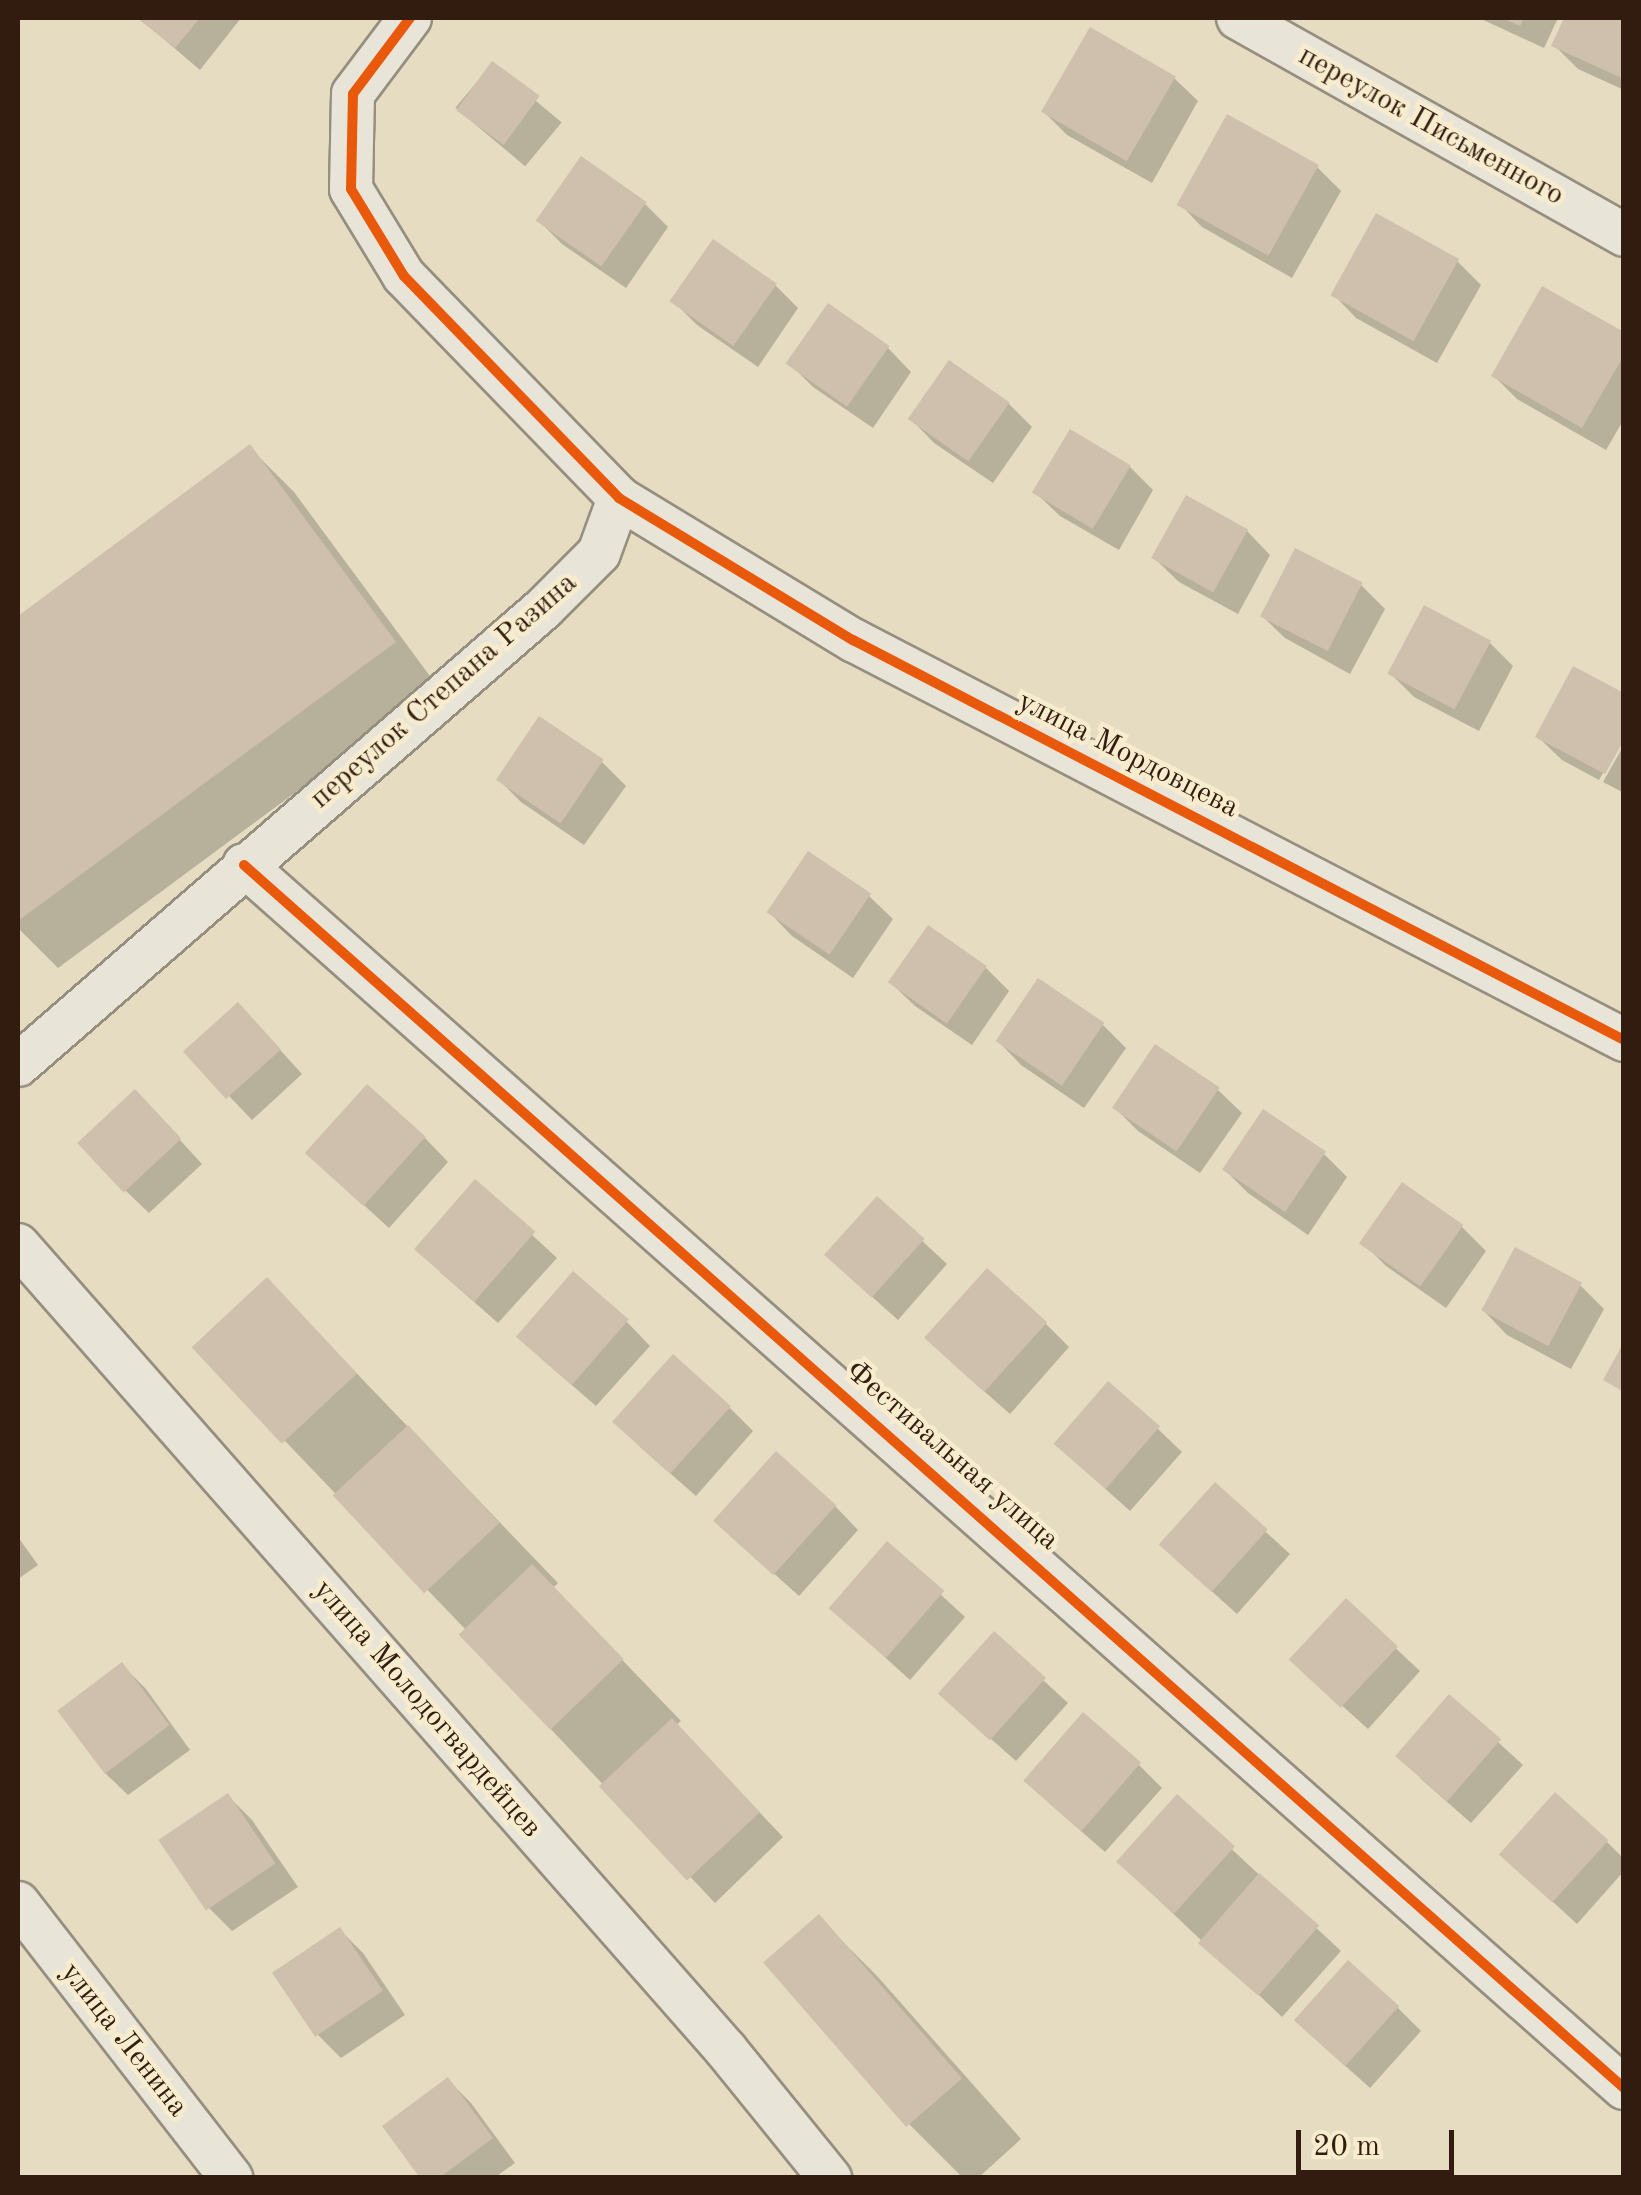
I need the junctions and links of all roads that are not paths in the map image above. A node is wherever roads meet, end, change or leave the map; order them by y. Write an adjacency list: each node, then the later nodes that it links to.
1 (410, 18): 4 (street)
2 (1238, 18): 3 (street, переулок Письменного)
3 (1624, 235)
4 (619, 498): 5 (street, переулок Степана Разина); 6 (street, улица Мордовцева)
5 (244, 865): 7 (street, переулок Степана Разина); 10 (street, Фестивальная улица)
6 (1624, 1040)
7 (18, 1065)
8 (18, 1246): 12 (street, улица Молодогвардейцев)
9 (18, 1903): 11 (street, улица Ленина)
10 (1624, 2088)
11 (231, 2178)
12 (830, 2178)

